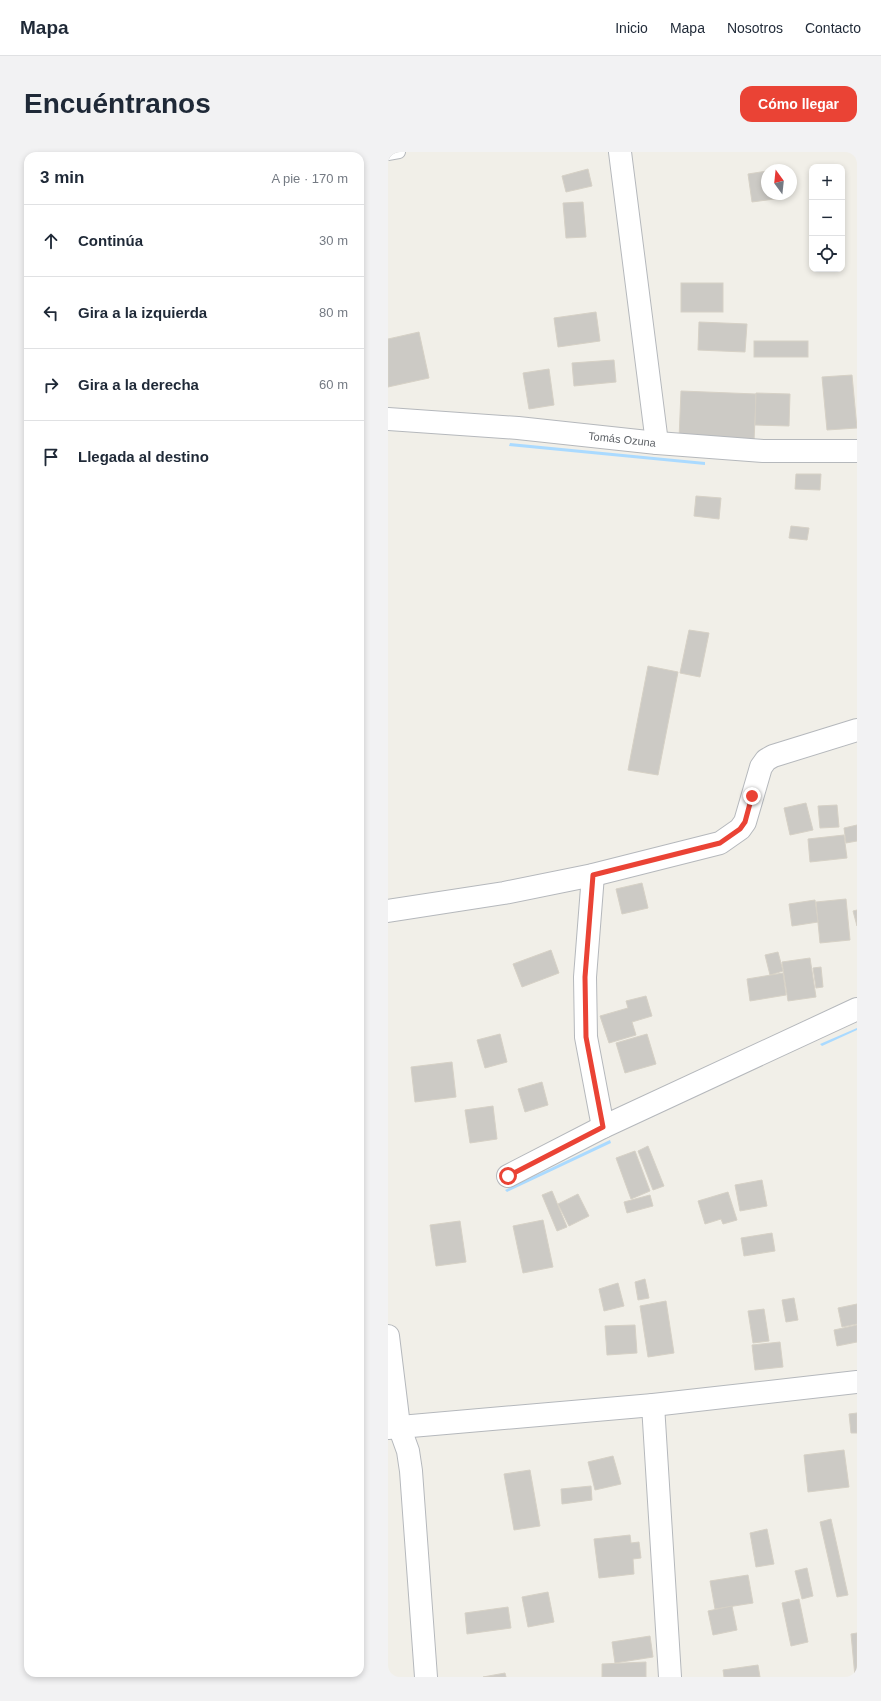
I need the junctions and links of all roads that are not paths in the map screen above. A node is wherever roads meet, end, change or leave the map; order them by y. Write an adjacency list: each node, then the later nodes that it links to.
1 (399, 152): 3 (lane)
2 (620, 152): 5 (street)
3 (388, 154)
4 (388, 419): 5 (street, Tomás Ozuna)
5 (657, 443): 6 (street, Tomás Ozuna)
6 (857, 451)
7 (857, 730): 8 (street)
8 (593, 875): 9 (street); 11 (street)
9 (388, 911)
10 (857, 1009): 11 (street)
11 (603, 1127): 12 (street)
12 (508, 1176)
13 (388, 1336): 16 (street)
14 (857, 1382): 15 (street)
15 (653, 1405): 16 (street); 18 (street)
16 (394, 1427): 17 (street)
17 (426, 1677)
18 (670, 1677)

